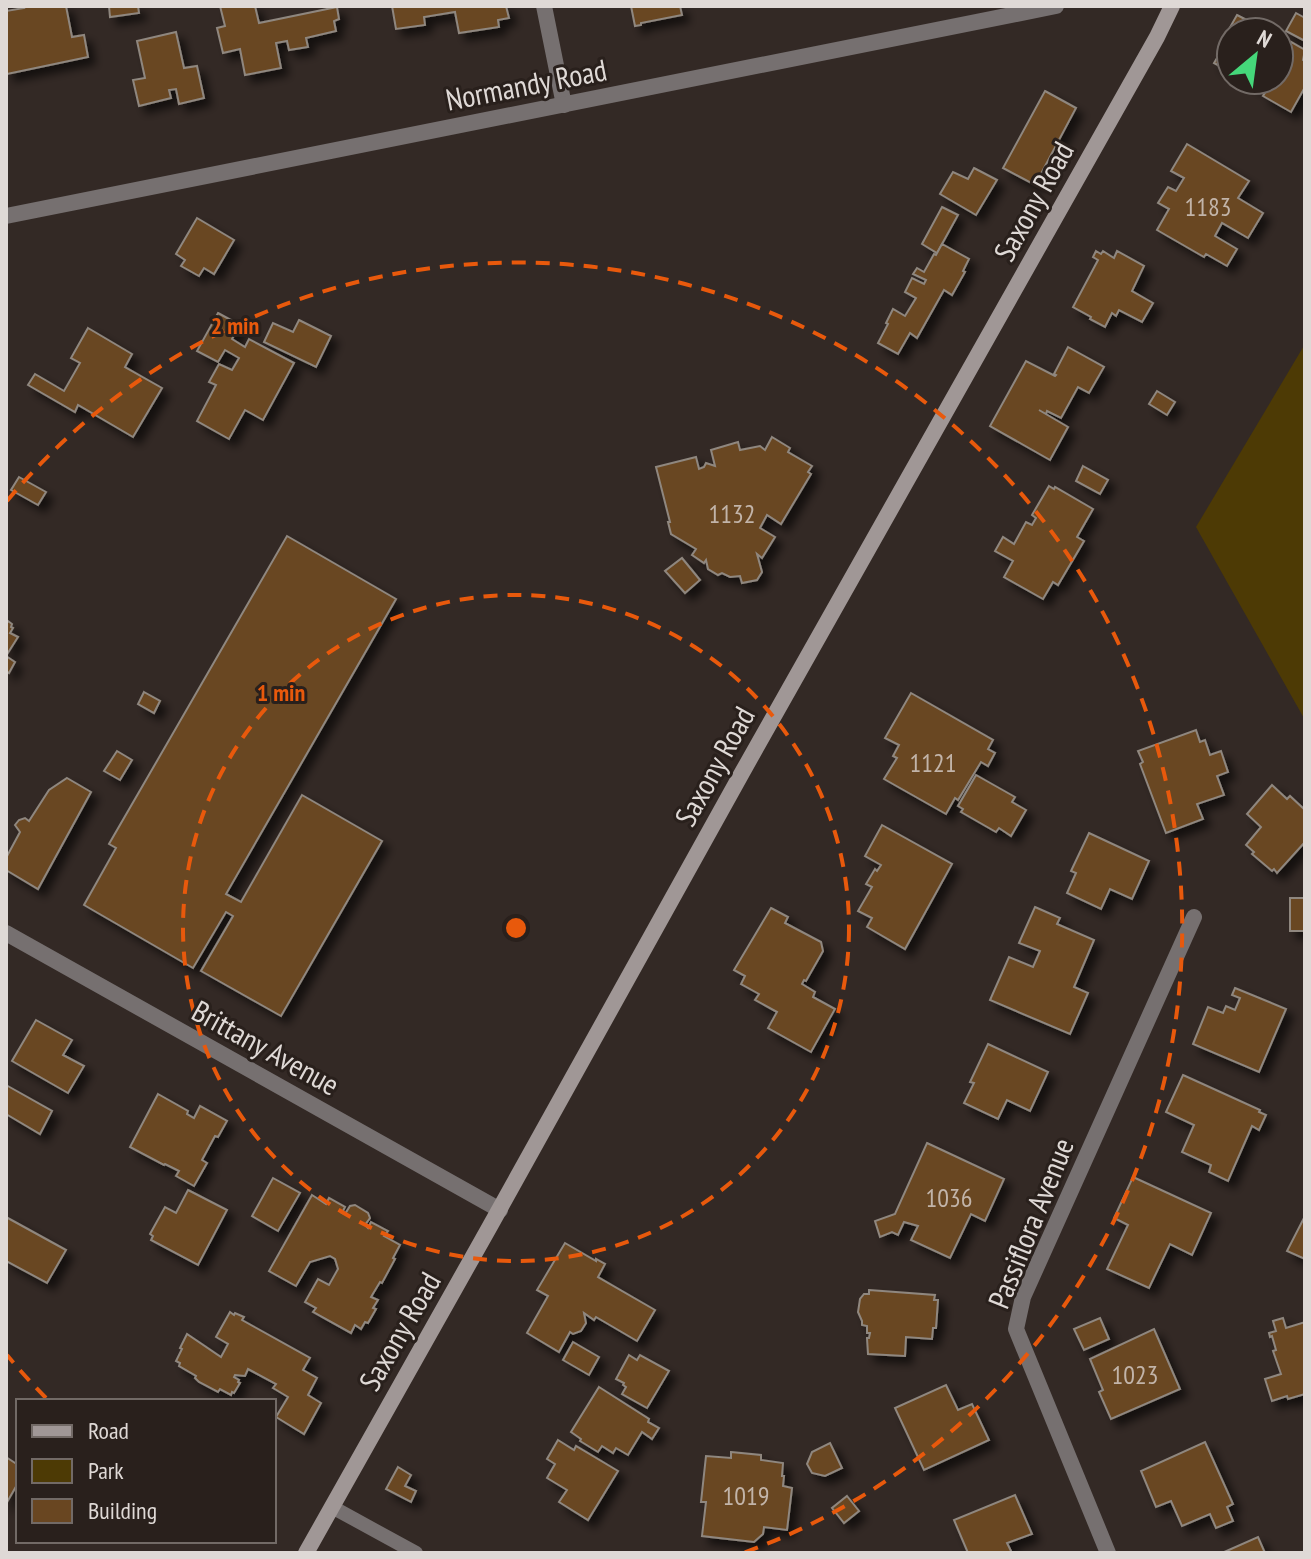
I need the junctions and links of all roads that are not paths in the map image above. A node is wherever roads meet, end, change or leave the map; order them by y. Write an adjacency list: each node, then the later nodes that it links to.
1 (544, 6): 4 (street)
2 (1056, 6): 4 (street, Normandy Road)
3 (1172, 6): 8 (main road, Saxony Road)
4 (564, 105): 5 (street, Normandy Road)
5 (6, 216)
6 (1194, 917): 12 (street, Passiflora Avenue)
7 (6, 933): 8 (street, Brittany Avenue)
8 (500, 1210): 9 (main road, Saxony Road)
9 (332, 1507): 10 (main road, Saxony Road); 11 (lane)
10 (306, 1553)
11 (416, 1553)
12 (1108, 1553)

